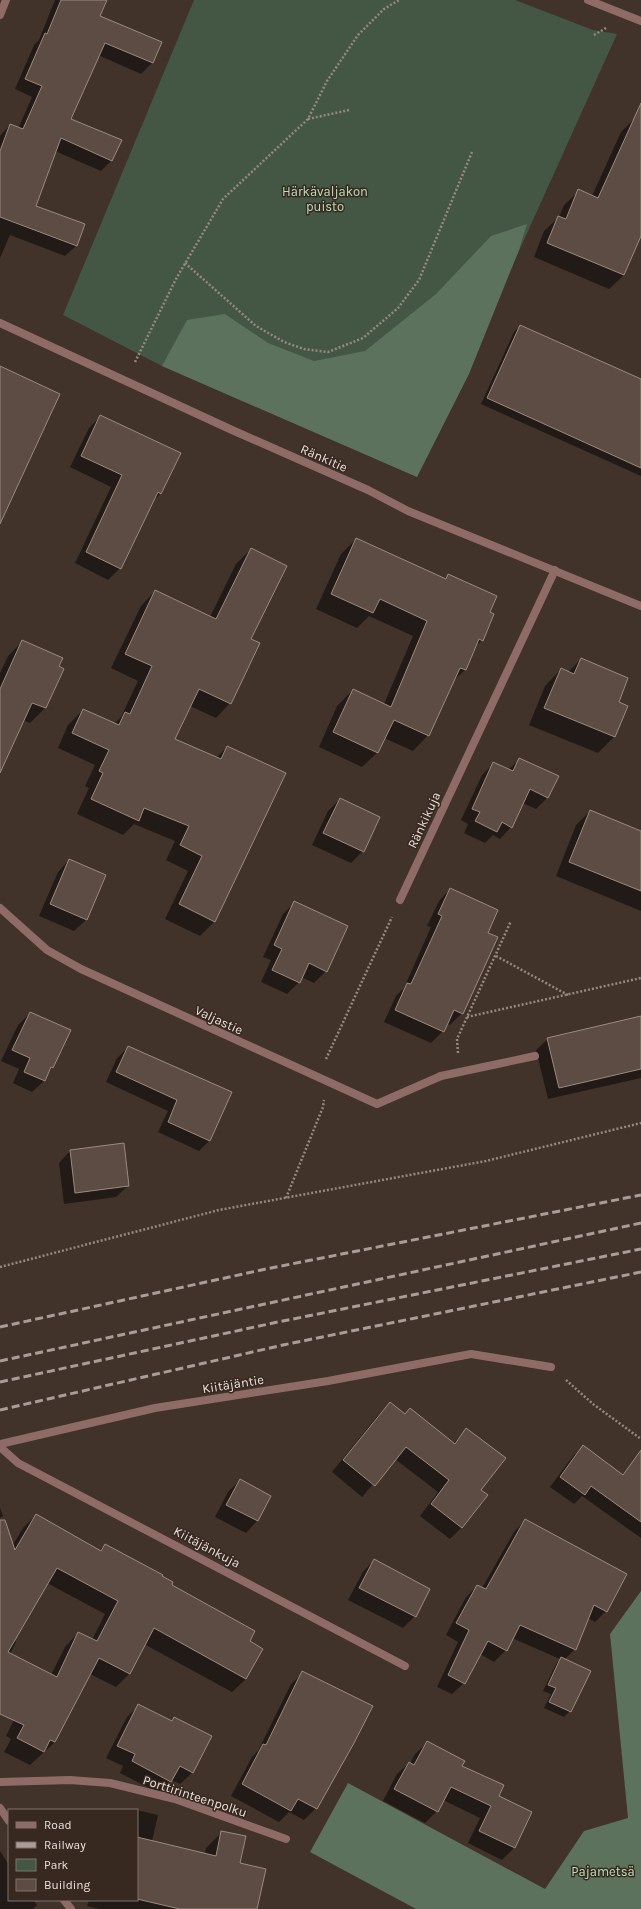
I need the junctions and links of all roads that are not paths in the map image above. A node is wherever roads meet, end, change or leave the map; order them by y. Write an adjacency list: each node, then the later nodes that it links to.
1 (6, 0): 3 (street)
2 (588, 0): 4 (street)
3 (0, 15)
4 (641, 21)
5 (0, 324): 6 (street, Ränkitie)
6 (555, 570): 7 (street, Ränkitie); 8 (street, Ränkikuja)
7 (641, 606)
8 (400, 900)
9 (0, 908): 10 (street, Valjastie)
10 (535, 1056)
11 (551, 1367): 12 (street, Kiitäjäntie)
12 (0, 1444)
13 (0, 1447): 14 (street, Kiitäjänkuja)
14 (406, 1666)
15 (0, 1782): 18 (street, Porttirinteenpolku)
16 (0, 1808): 17 (street)
17 (8, 1820)
18 (286, 1839)
19 (65, 1901): 20 (street)
20 (71, 1909)

